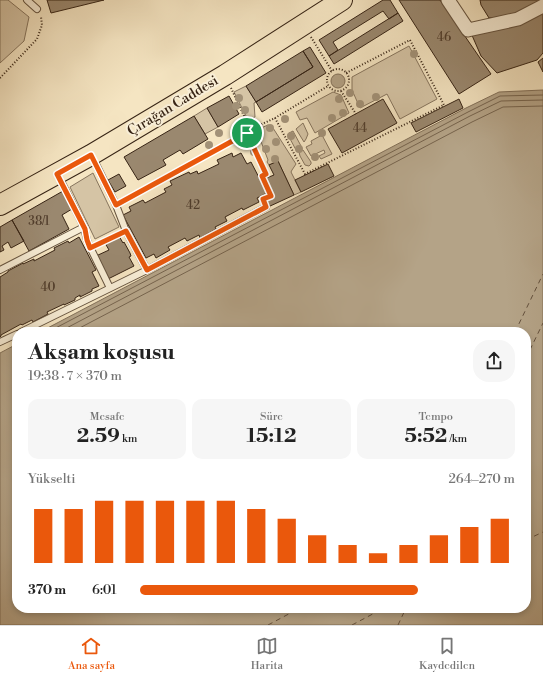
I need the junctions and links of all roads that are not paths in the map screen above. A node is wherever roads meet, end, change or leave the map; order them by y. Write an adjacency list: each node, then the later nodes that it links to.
1 (27, 0): 5 (lane)
2 (342, 0): 6 (main road, Çırağan Caddesi)
3 (448, 0): 4 (street)
4 (538, 8)
5 (37, 9)
6 (91, 155): 7 (main road, Çırağan Caddesi); 12 (lane)
7 (57, 174): 8 (main road, Çırağan Caddesi); 10 (lane)
8 (0, 205)
9 (266, 207): 12 (lane)
10 (84, 227): 11 (lane); 13 (lane)
11 (0, 270)
12 (147, 270): 13 (lane)
13 (110, 288): 14 (lane)
14 (31, 327)
15 (12, 336): 16 (lane)
16 (0, 342)

